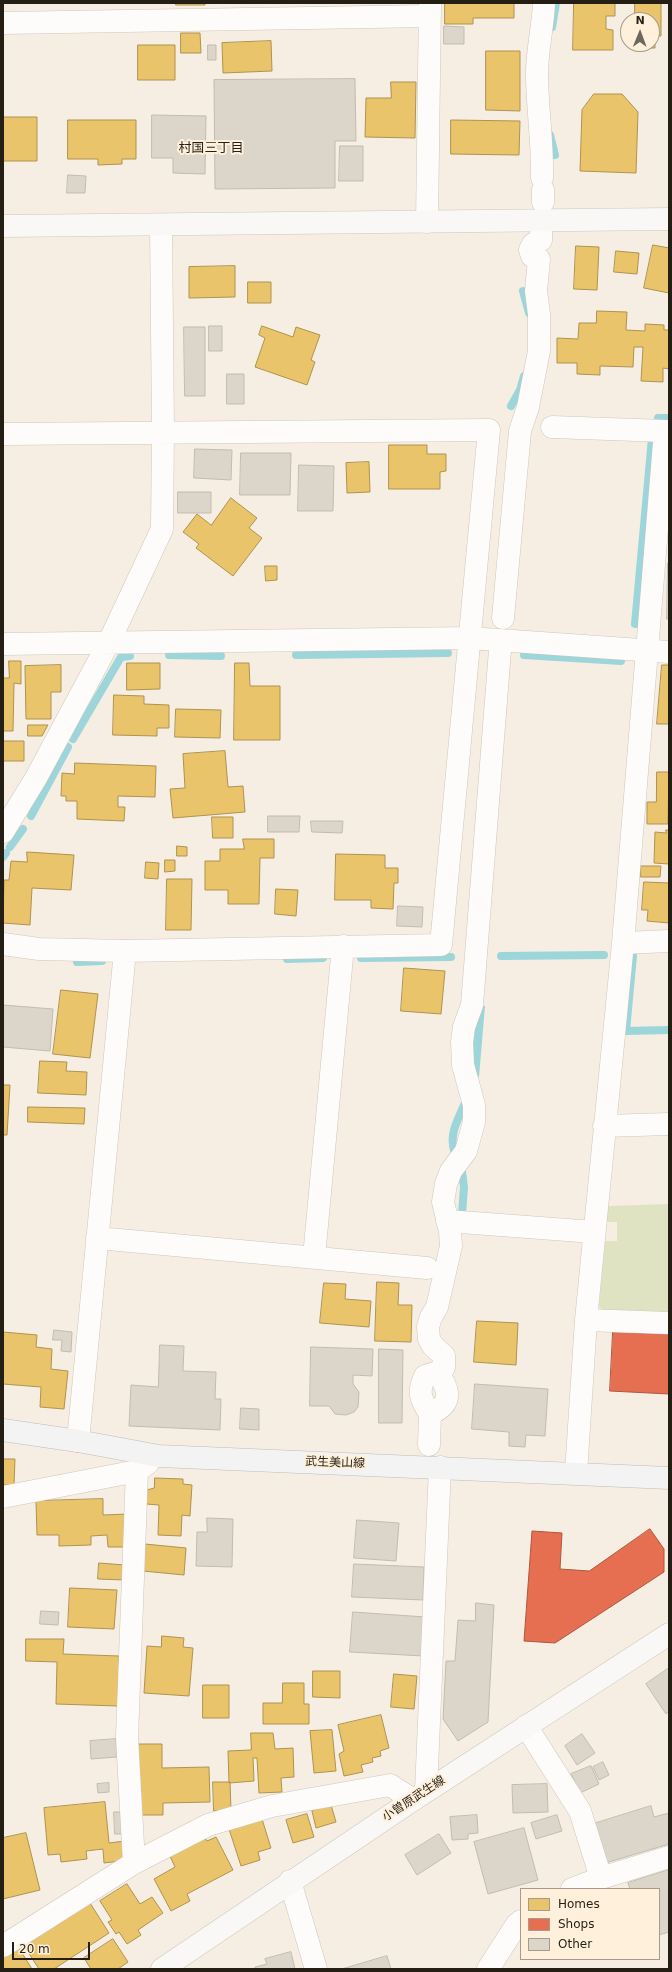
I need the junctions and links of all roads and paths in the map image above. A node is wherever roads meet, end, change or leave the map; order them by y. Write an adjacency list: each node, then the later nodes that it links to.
1 (544, 3): 4 (street)
2 (430, 10): 3 (street); 6 (street)
3 (3, 23)
4 (542, 190)
5 (669, 219): 6 (street)
6 (427, 222): 7 (street)
7 (161, 225): 8 (street); 11 (street)
8 (3, 226)
9 (540, 244): 14 (street)
10 (552, 427): 12 (street)
11 (163, 431): 13 (street); 15 (street); 16 (street)
12 (667, 431): 19 (street)
13 (3, 434)
14 (503, 618)
15 (470, 638): 16 (street); 19 (street); 25 (street)
16 (109, 642): 17 (street); 21 (street)
17 (3, 644)
18 (500, 650): 29 (street)
19 (648, 651): 20 (street); 23 (street)
20 (669, 652)
21 (3, 832)
22 (669, 941): 23 (street)
23 (623, 942): 28 (street)
24 (3, 944): 26 (street)
25 (343, 946): 26 (street); 32 (street)
26 (125, 951): 31 (street)
27 (669, 1124): 28 (street)
28 (604, 1126): 30 (street)
29 (447, 1221): 30 (street); 38 (street)
30 (594, 1232): 34 (street)
31 (97, 1238): 32 (street); 37 (street)
32 (314, 1257): 33 (street)
33 (427, 1268)
34 (586, 1320): 35 (street); 42 (street)
35 (669, 1323)
36 (3, 1430): 37 (main road, 武生美山線)
37 (78, 1441): 39 (main road, 武生美山線)
38 (429, 1445)
39 (159, 1456): 40 (main road, 武生美山線); 41 (street)
40 (440, 1467): 42 (main road, 武生美山線); 47 (street)
41 (137, 1470): 44 (street); 49 (street)
42 (576, 1473): 43 (main road, 武生美山線)
43 (669, 1478)
44 (3, 1497)
45 (669, 1634): 46 (street, 小曽原武生線)
46 (526, 1726): 47 (street, 小曽原武生線); 50 (street)
47 (420, 1795): 49 (street); 51 (street, 小曽原武生線)
48 (669, 1857): 50 (street)
49 (134, 1863): 54 (street)
50 (601, 1878): 52 (street)
51 (290, 1881): 55 (street, 小曽原武生線); 56 (street)
52 (575, 1888)
53 (520, 1922): 57 (street)
54 (3, 1946)
55 (162, 1969)
56 (316, 1969)
57 (488, 1969)

